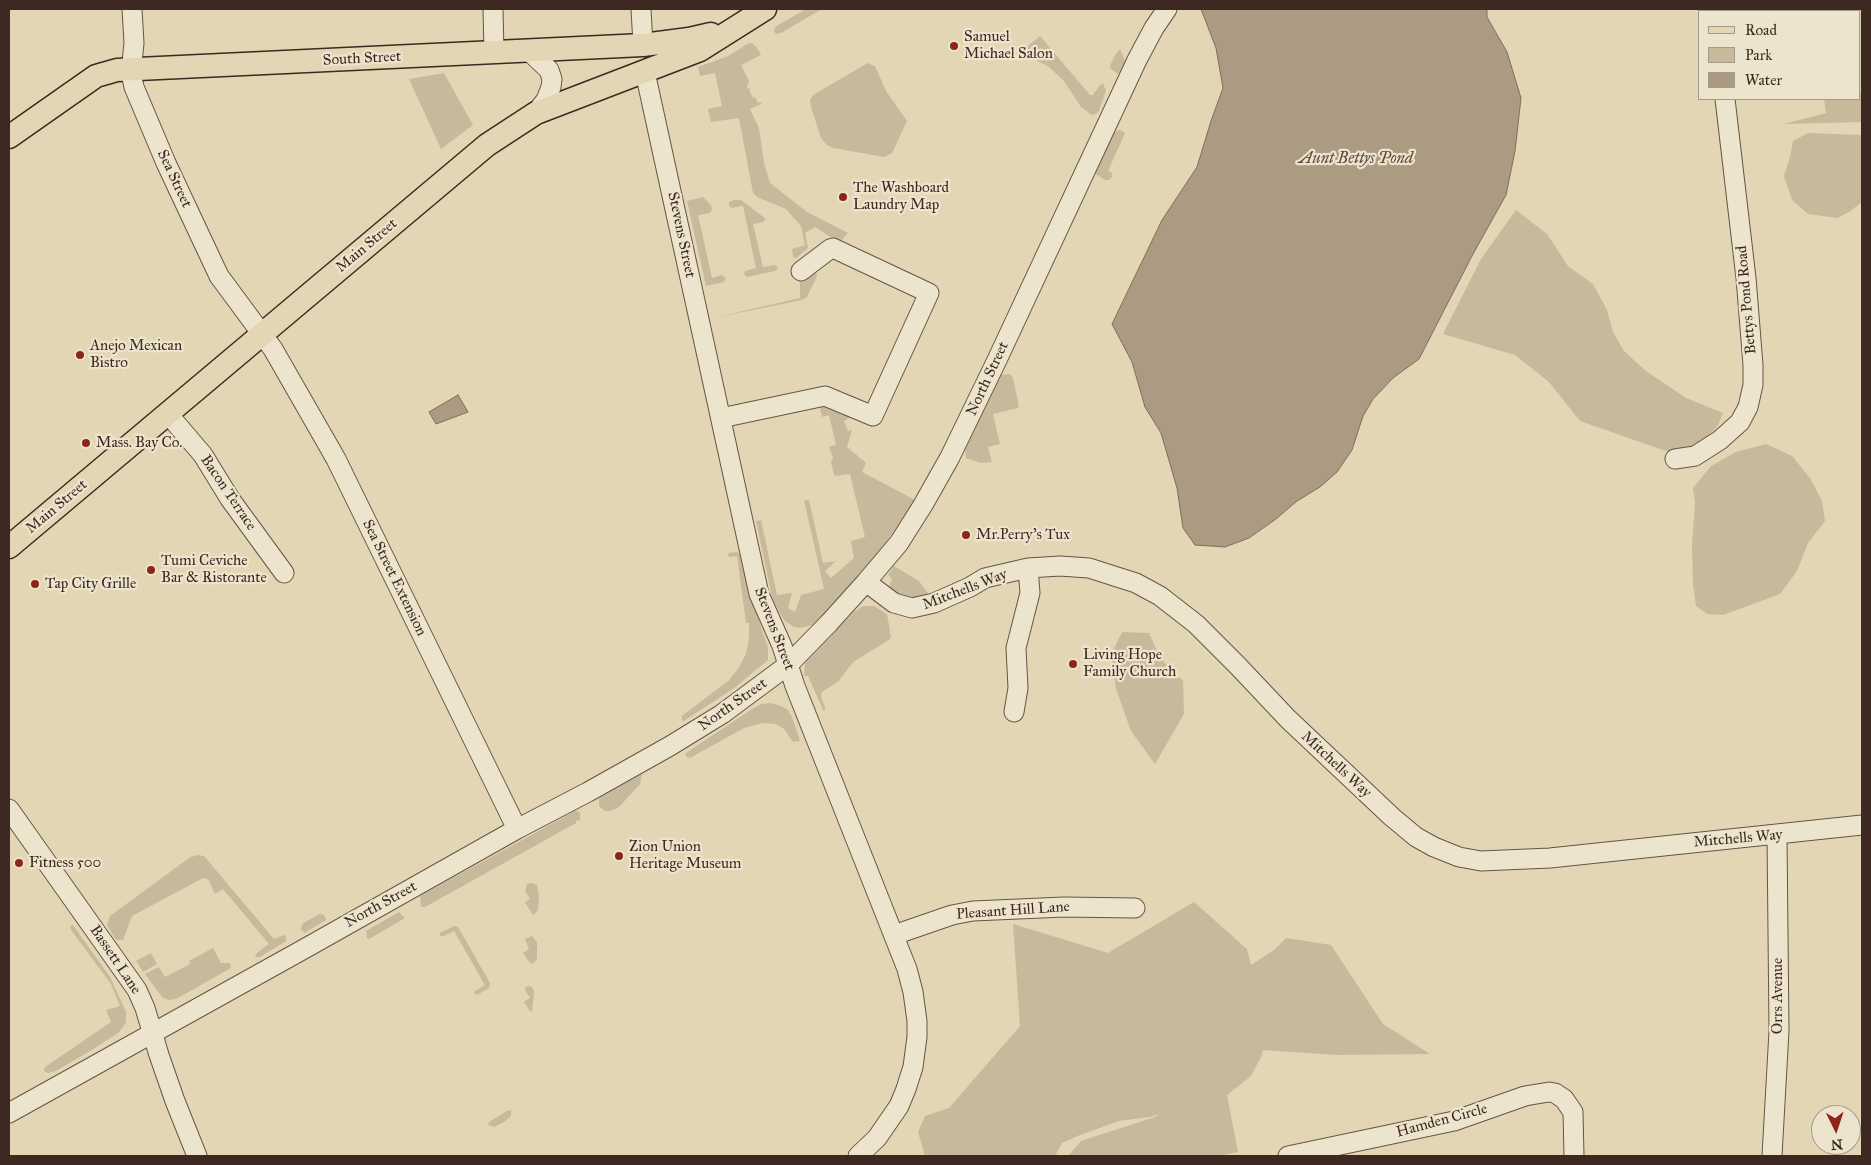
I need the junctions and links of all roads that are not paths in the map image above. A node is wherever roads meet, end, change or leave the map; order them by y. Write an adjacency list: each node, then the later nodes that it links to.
1 (132, 9): 10 (street, Sea Street)
2 (492, 9): 9 (street)
3 (641, 9): 7 (street)
4 (1168, 9): 23 (street, North Street)
5 (762, 10): 6 (main road, Main Street)
6 (734, 28): 7 (main road, South Street); 11 (main road, Main Street)
7 (642, 45): 8 (main road, South Street)
8 (528, 50): 9 (main road, South Street); 13 (street)
9 (494, 52): 10 (main road, South Street)
10 (131, 70): 14 (main road, South Street); 16 (street, Sea Street)
11 (645, 72): 13 (main road, Main Street); 18 (street, Stevens Street)
12 (1725, 100): 19 (street, Bettys Pond Road)
13 (536, 113): 16 (main road, Main Street)
14 (9, 137)
15 (801, 271): 18 (street)
16 (262, 334): 17 (main road, Main Street); 28 (street, Sea Street Extension)
17 (168, 414): 20 (main road, Main Street); 22 (street, Bacon Terrace)
18 (721, 418): 24 (street, Stevens Street)
19 (1675, 459)
20 (9, 547)
21 (1028, 568): 23 (street, Mitchells Way); 25 (street); 29 (street, Mitchells Way)
22 (284, 573)
23 (866, 582): 24 (street, North Street)
24 (788, 664): 28 (street, North Street); 31 (street, Stevens Street)
25 (1014, 712)
26 (9, 809): 32 (street, Bassett Lane)
27 (1862, 825): 29 (street, Mitchells Way)
28 (517, 829): 32 (street, North Street)
29 (1777, 835): 38 (street, Orrs Avenue)
30 (1135, 908): 31 (street, Pleasant Hill Lane)
31 (894, 936): 35 (street, Stevens Street)
32 (153, 1033): 33 (street, North Street); 34 (street, Bassett Lane)
33 (9, 1113)
34 (197, 1156)
35 (858, 1156)
36 (1288, 1156): 37 (street, Hamden Circle)
37 (1574, 1156)
38 (1772, 1156)

